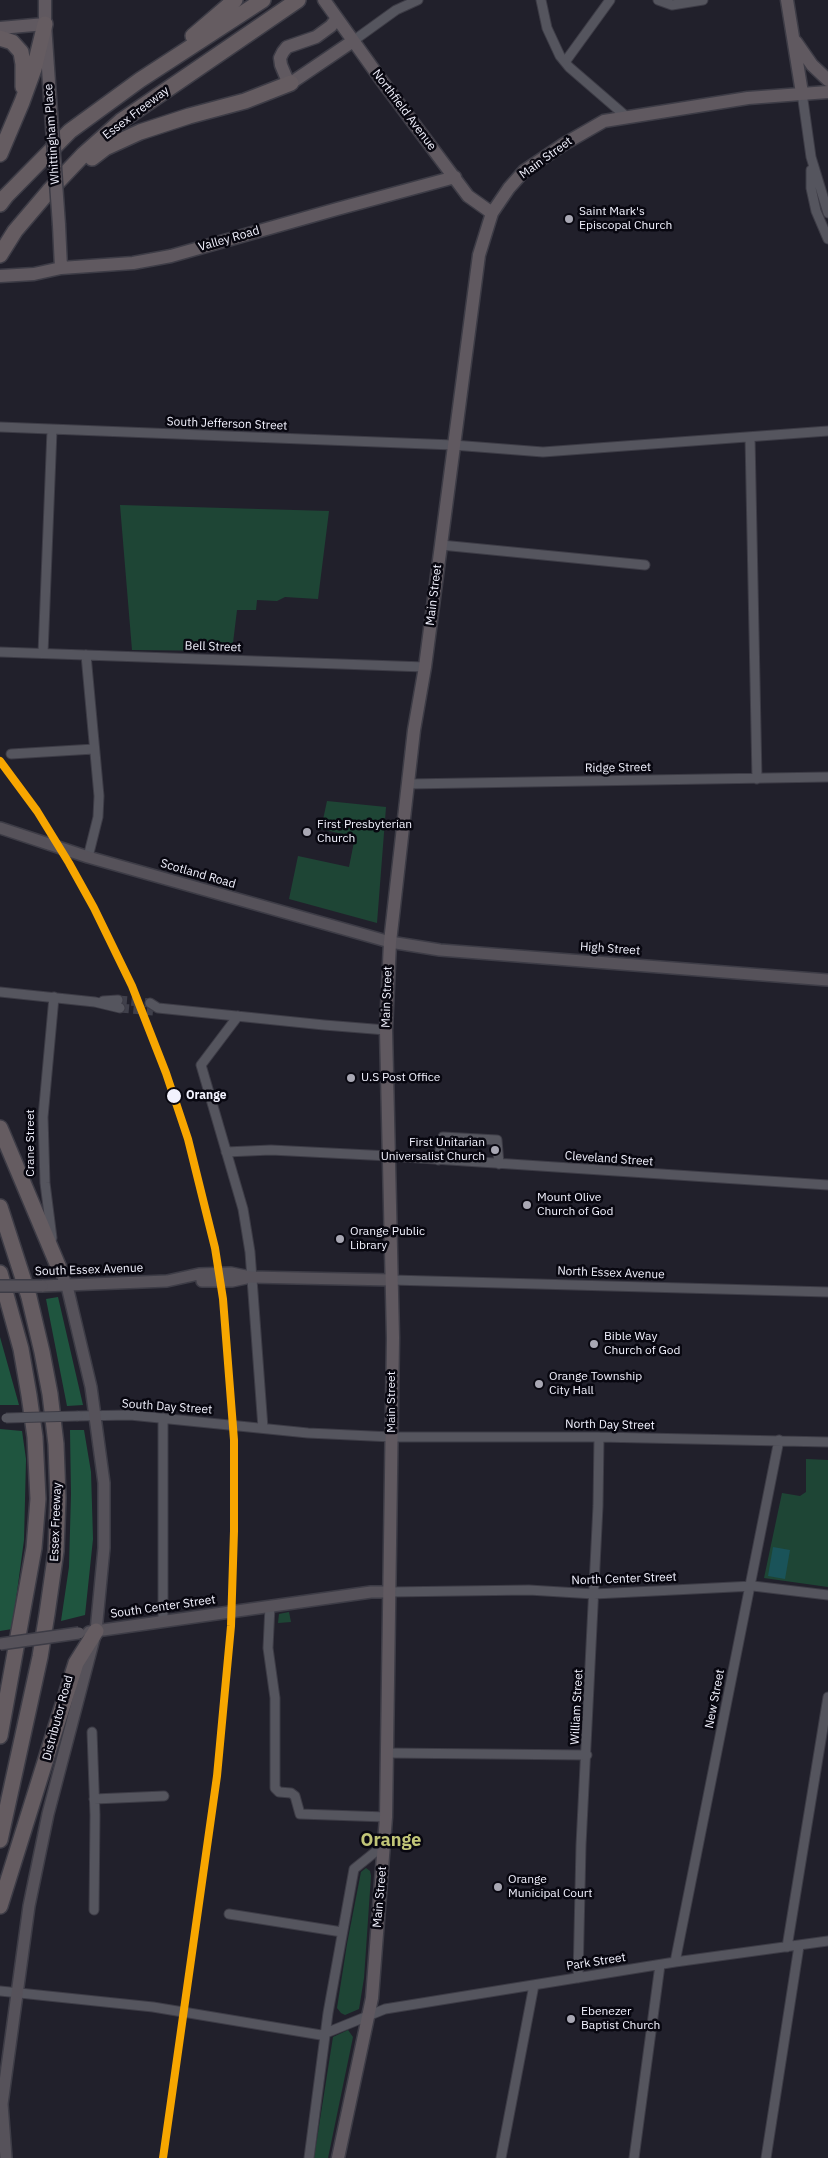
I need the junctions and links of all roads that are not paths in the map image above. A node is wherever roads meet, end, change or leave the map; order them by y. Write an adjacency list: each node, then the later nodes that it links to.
1 (45, 0): 13 (main road, Whittingham Place)
2 (235, 0): 19 (highway)
3 (263, 0): 19 (highway, Essex Freeway)
4 (298, 0): 29 (highway, Essex Freeway)
5 (418, 0): 17 (street)
6 (541, 0): 18 (street)
7 (610, 0): 18 (street)
8 (658, 0): 9 (street)
9 (702, 0)
10 (787, 0): 16 (main road)
11 (326, 2): 12 (main road, Northfield Avenue)
12 (337, 18): 17 (main road, Northfield Avenue); 21 (main road)
13 (45, 24): 14 (main road); 24 (highway); 36 (main road, Whittingham Place, bridge)
14 (0, 28)
15 (0, 38): 24 (highway)
16 (794, 39): 20 (main road); 23 (main road)
17 (353, 41): 21 (main road); 28 (main road, Northfield Avenue)
18 (565, 62): 25 (street)
19 (140, 80): 30 (highway, Essex Freeway)
20 (828, 80)
21 (291, 83): 29 (highway)
22 (828, 92): 23 (main road, Main Street)
23 (802, 93): 25 (main road, Main Street); 27 (street)
24 (22, 102): 26 (highway)
25 (628, 118): 33 (main road, Main Street)
26 (0, 154)
27 (811, 157): 31 (street); 32 (street)
28 (455, 178): 33 (main road, Northfield Avenue); 36 (main road, Valley Road)
29 (49, 191): 35 (highway, Essex Freeway)
30 (0, 204)
31 (816, 211): 32 (street); 34 (street)
32 (827, 211)
33 (492, 214): 42 (main road, Main Street)
34 (828, 239)
35 (0, 255)
36 (61, 268): 37 (main road, Valley Road)
37 (0, 276)
38 (0, 428): 39 (street, South Jefferson Street)
39 (52, 430): 42 (street, South Jefferson Street); 46 (street)
40 (828, 431): 41 (street, South Jefferson Street)
41 (750, 437): 42 (street, South Jefferson Street); 52 (street)
42 (453, 445): 43 (main road, Main Street)
43 (441, 545): 44 (street); 48 (main road, Main Street)
44 (645, 565)
45 (0, 652): 46 (street, Bell Street)
46 (43, 653): 47 (street, Bell Street)
47 (86, 655): 48 (street, Bell Street); 49 (street)
48 (425, 668): 53 (main road, Main Street)
49 (94, 749): 50 (street); 55 (street)
50 (11, 754)
51 (828, 777): 52 (street, Ridge Street)
52 (757, 779): 53 (street, Ridge Street)
53 (408, 784): 56 (main road, Main Street)
54 (0, 828): 55 (main road, Scotland Road)
55 (88, 857): 56 (main road, Scotland Road)
56 (390, 942): 57 (main road, High Street); 63 (main road, Main Street)
57 (828, 980)
58 (0, 992): 59 (street)
59 (54, 997): 60 (street); 71 (street, Crane Street)
60 (119, 1004)
61 (154, 1007): 62 (street)
62 (238, 1016): 63 (street); 65 (street)
63 (386, 1030): 66 (main road, Main Street)
64 (0, 1128): 71 (highway)
65 (226, 1152): 66 (street, Cleveland Street); 73 (street)
66 (389, 1156): 67 (street, Cleveland Street); 74 (main road, Main Street)
67 (438, 1160): 68 (street, Cleveland Street); 68 (street)
68 (499, 1164): 69 (street, Cleveland Street)
69 (828, 1185)
70 (0, 1207): 102 (highway, Essex Freeway)
71 (59, 1268): 76 (main road, Crane Street)
72 (0, 1274): 96 (highway, Essex Freeway)
73 (250, 1277): 74 (main road, South Essex Avenue); 76 (main road, South Essex Avenue); 81 (street)
74 (392, 1280): 77 (street, North Essex Avenue); 82 (main road, Main Street)
75 (0, 1286): 76 (main road, South Essex Avenue, bridge)
76 (67, 1286): 78 (main road, Distributor Road)
77 (828, 1292)
78 (94, 1415): 79 (street, South Day Street, bridge); 80 (street, South Day Street); 92 (main road, Distributor Road)
79 (3, 1418)
80 (163, 1418): 81 (street, South Day Street); 91 (street)
81 (263, 1428): 82 (street, South Day Street)
82 (392, 1437): 83 (street, North Day Street); 87 (main road, Main Street)
83 (599, 1437): 84 (street, North Day Street); 88 (street, William Street)
84 (779, 1440): 85 (street, North Day Street); 86 (street, New Street)
85 (828, 1442)
86 (750, 1586): 88 (street, North Center Street); 89 (street, North Center Street); 111 (street, New Street)
87 (390, 1592): 88 (street, North Center Street); 90 (main road, South Center Street); 97 (main road, Main Street)
88 (594, 1594): 98 (street, William Street)
89 (828, 1595)
90 (270, 1606): 91 (main road, South Center Street); 101 (street)
91 (162, 1620): 92 (main road, South Center Street)
92 (96, 1631): 93 (main road, South Center Street, bridge); 104 (highway); 116 (main road, Distributor Road)
93 (0, 1644)
94 (828, 1696): 110 (street)
95 (92, 1732): 100 (street)
96 (0, 1736)
97 (387, 1753): 98 (street); 101 (main road, Main Street)
98 (587, 1756): 113 (street, William Street)
99 (164, 1796): 100 (street)
100 (94, 1799): 105 (street)
101 (386, 1817): 103 (main road, Main Street)
102 (0, 1840)
103 (385, 1844): 107 (street); 117 (main road, Main Street)
104 (0, 1906)
105 (94, 1910)
106 (229, 1914): 107 (street)
107 (342, 1932): 118 (street)
108 (828, 1941): 109 (street, Park Street)
109 (799, 1946): 110 (street, Park Street); 124 (street)
110 (787, 1947): 111 (street, Park Street)
111 (675, 1962): 112 (street, Park Street)
112 (660, 1965): 113 (street, Park Street); 123 (street)
113 (578, 1978): 114 (street, Park Street)
114 (534, 1985): 117 (street, Park Street); 122 (street)
115 (0, 1991): 116 (street)
116 (17, 1993): 118 (street); 119 (main road, Distributor Road)
117 (370, 2014): 118 (street, Park Street); 121 (main road, Main Street)
118 (326, 2032): 120 (street)
119 (6, 2158)
120 (309, 2158)
121 (338, 2158)
122 (501, 2158)
123 (634, 2158)
124 (766, 2158)

